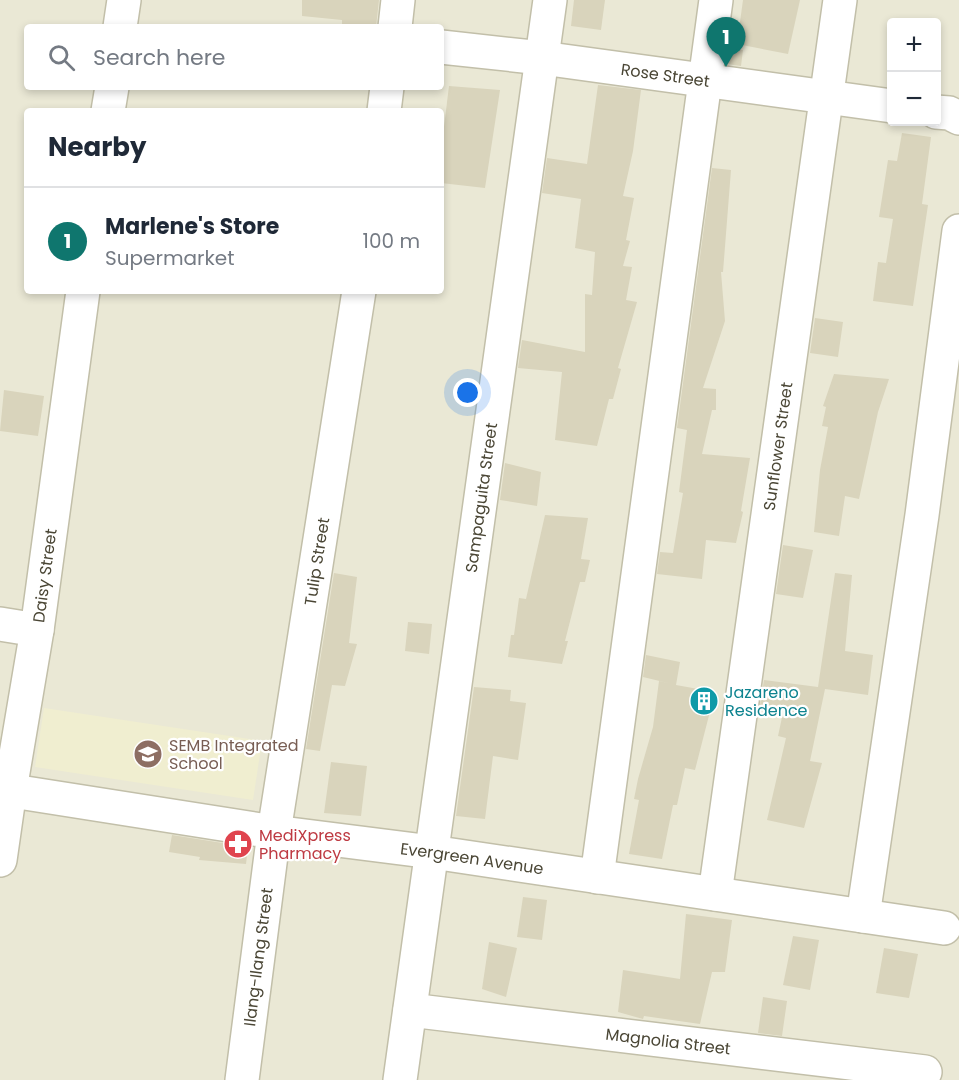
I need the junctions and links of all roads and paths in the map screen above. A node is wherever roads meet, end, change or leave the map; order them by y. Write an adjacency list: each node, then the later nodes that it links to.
1 (124, 0): 6 (street)
2 (398, 0): 7 (street)
3 (550, 0): 9 (street, Sampaguita Street)
4 (716, 0): 10 (street)
5 (840, 0): 13 (street, Sunflower Street)
6 (120, 24)
7 (395, 24)
8 (444, 47): 9 (street, Rose Street)
9 (542, 58): 10 (street, Rose Street); 26 (street, Sampaguita Street)
10 (705, 82): 13 (street, Rose Street); 28 (street)
11 (112, 90): 15 (street)
12 (387, 90): 16 (street)
13 (827, 98): 14 (street, Rose Street); 29 (street, Sunflower Street)
14 (887, 106)
15 (108, 108)
16 (384, 108)
17 (941, 112): 18 (street)
18 (959, 118)
19 (959, 231): 30 (street)
20 (83, 294): 23 (street, Daisy Street)
21 (358, 294): 25 (street, Tulip Street)
22 (0, 624): 23 (street)
23 (37, 630): 24 (street, Daisy Street)
24 (5, 789): 25 (street, Evergreen Avenue); 27 (street, Daisy Street)
25 (274, 832): 26 (street, Evergreen Avenue); 34 (street, Ilang-Ilang Street)
26 (432, 852): 28 (street, Evergreen Avenue); 32 (street, Sampaguita Street)
27 (0, 860)
28 (597, 877): 29 (street, Evergreen Avenue)
29 (715, 894): 30 (street, Evergreen Avenue)
30 (863, 916): 31 (street, Evergreen Avenue)
31 (944, 928)
32 (410, 1010): 33 (street, Magnolia Street); 35 (street, Sampaguita Street)
33 (925, 1072)
34 (242, 1080)
35 (400, 1080)

